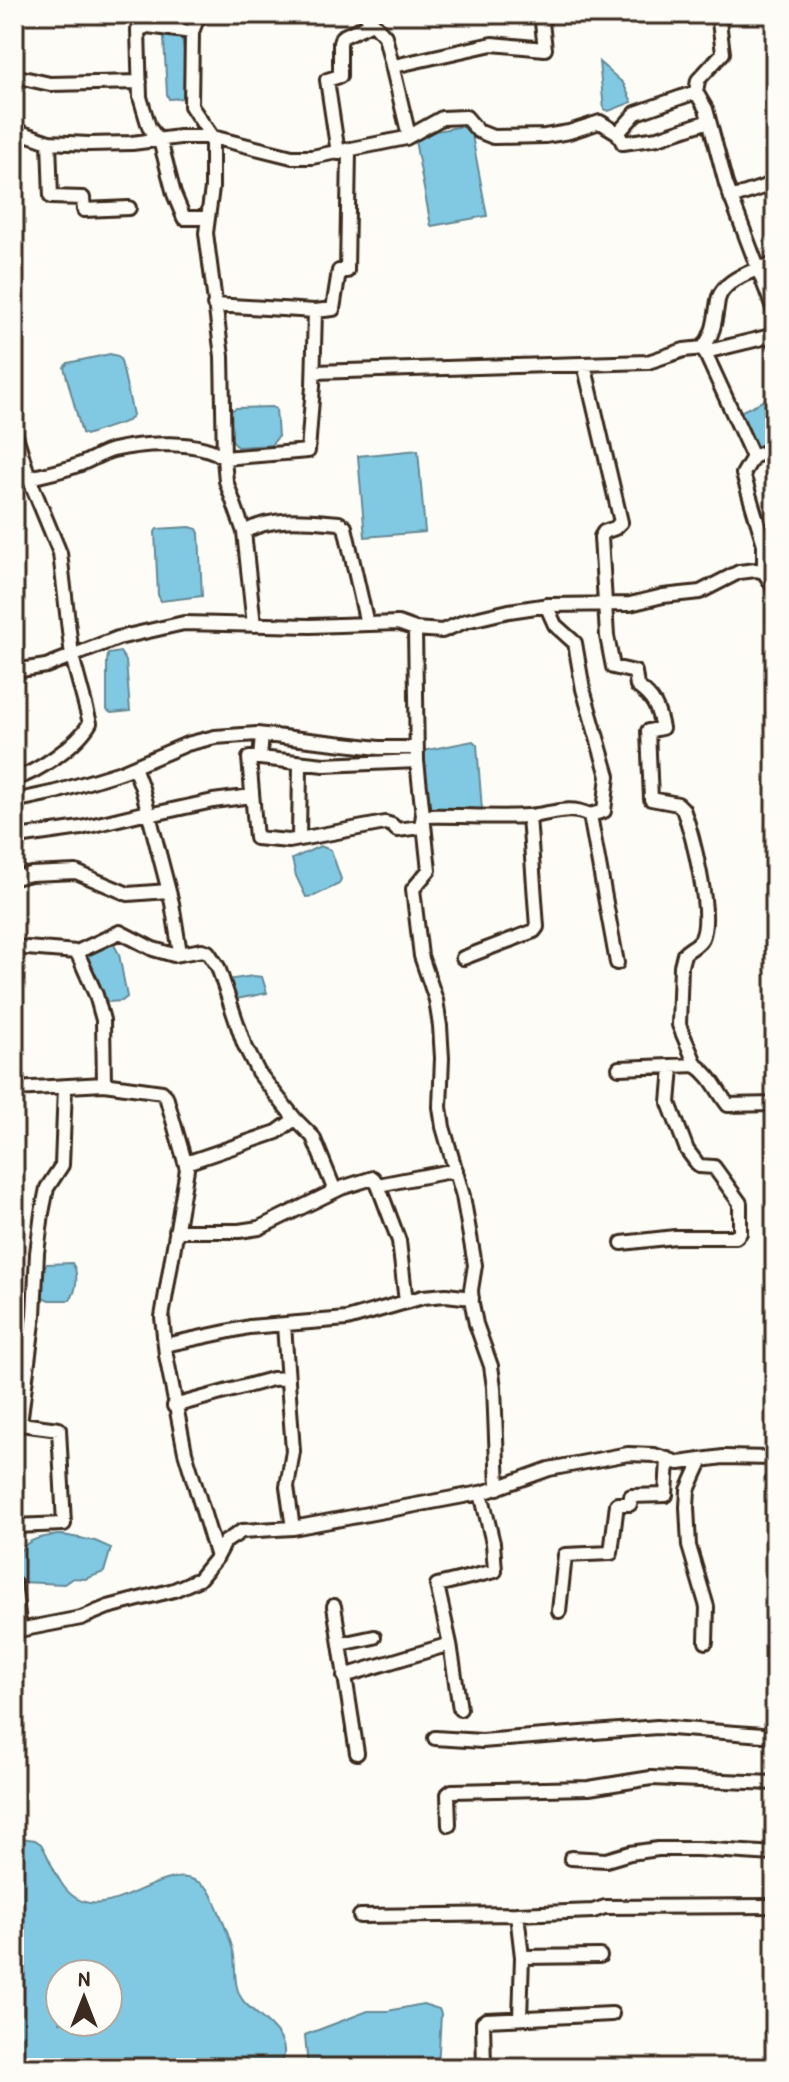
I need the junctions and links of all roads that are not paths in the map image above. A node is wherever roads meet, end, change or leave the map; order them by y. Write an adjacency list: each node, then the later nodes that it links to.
1 (199, 14): 5 (street)
2 (541, 14): 6 (street)
3 (718, 14): 9 (street)
4 (368, 18): 6 (street); 17 (street)
5 (192, 32): 8 (street); 14 (street)
6 (394, 66): 13 (street)
7 (14, 76): 8 (street)
8 (140, 82): 15 (street)
9 (696, 92): 10 (street); 12 (street)
10 (709, 121): 12 (street); 19 (street)
11 (14, 130): 16 (street)
12 (618, 133): 13 (street)
13 (409, 136): 17 (street)
14 (212, 137): 15 (street); 17 (street); 21 (street)
15 (158, 139): 16 (street); 21 (street)
16 (49, 142): 20 (street)
17 (343, 152): 25 (street)
18 (775, 183): 19 (street)
19 (731, 198): 23 (street)
20 (129, 208)
21 (208, 218): 24 (street)
22 (775, 264): 23 (street)
23 (758, 268): 26 (street); 28 (street)
24 (214, 305): 25 (street); 34 (street)
25 (315, 311): 30 (street)
26 (775, 313)
27 (775, 335): 28 (street)
28 (704, 350): 29 (street); 33 (street)
29 (584, 364): 30 (street); 39 (street)
30 (314, 372): 34 (street)
31 (14, 429): 35 (street)
32 (775, 448): 33 (street)
33 (753, 457): 37 (street)
34 (224, 458): 35 (street); 36 (street)
35 (29, 478): 46 (street)
36 (244, 532): 42 (street); 43 (street)
37 (764, 572): 38 (street); 39 (street)
38 (775, 589)
39 (605, 604): 40 (street); 71 (street)
40 (546, 605): 45 (street); 58 (street)
41 (775, 606): 44 (street)
42 (367, 624): 43 (street); 45 (street)
43 (254, 625): 46 (street)
44 (775, 626)
45 (415, 629): 49 (street)
46 (72, 656): 47 (street); 53 (street)
47 (14, 671)
48 (262, 735): 49 (street); 50 (street); 52 (street)
49 (416, 755): 51 (street); 57 (street)
50 (260, 758): 51 (street); 54 (street)
51 (300, 763): 61 (street)
52 (134, 767): 55 (street); 56 (street)
53 (14, 779)
54 (252, 796): 56 (street); 61 (street)
55 (14, 803): 60 (street)
56 (148, 814): 60 (street); 64 (street)
57 (424, 814): 59 (street); 61 (street); 80 (street)
58 (590, 815): 59 (street); 69 (street)
59 (529, 816): 68 (street)
60 (18, 837): 62 (street)
61 (299, 839)
62 (14, 862)
63 (14, 878): 64 (street)
64 (168, 891): 67 (street)
65 (14, 947): 66 (street)
66 (77, 952): 67 (street); 74 (street)
67 (180, 953): 78 (street)
68 (463, 958)
69 (617, 963)
70 (14, 1065): 76 (street)
71 (696, 1065): 72 (street); 77 (street)
72 (672, 1067): 73 (street); 84 (street)
73 (619, 1068)
74 (104, 1084): 75 (street); 79 (street)
75 (65, 1087): 76 (street); 96 (street)
76 (14, 1091)
77 (775, 1104)
78 (295, 1119): 79 (street); 82 (street)
79 (186, 1163): 83 (street)
80 (456, 1170): 81 (street); 85 (street)
81 (378, 1185): 82 (street); 86 (street)
82 (335, 1191): 83 (street)
83 (176, 1231): 88 (street)
84 (622, 1243)
85 (472, 1298): 86 (street); 94 (street)
86 (406, 1302): 87 (street)
87 (284, 1325): 88 (street); 89 (street)
88 (165, 1345): 90 (street)
89 (288, 1378): 90 (street); 97 (street)
90 (174, 1406): 98 (street)
91 (668, 1459): 92 (street); 94 (street); 101 (street)
92 (701, 1461): 93 (street); 104 (street)
93 (775, 1461)
94 (498, 1488): 95 (street)
95 (481, 1493): 97 (street); 106 (street)
96 (14, 1526)
97 (293, 1528): 98 (street)
98 (217, 1557): 102 (street)
99 (14, 1583): 102 (street)
100 (334, 1606): 105 (street)
101 (559, 1611)
102 (17, 1630)
103 (374, 1637): 105 (street)
104 (706, 1642)
105 (341, 1644): 107 (street)
106 (450, 1644): 107 (street); 108 (street)
107 (344, 1676): 111 (street)
108 (460, 1709)
109 (775, 1736): 110 (street)
110 (435, 1738)
111 (357, 1753)
112 (775, 1783): 113 (street)
113 (449, 1825)
114 (775, 1854): 115 (street)
115 (571, 1858)
116 (775, 1906): 117 (street)
117 (517, 1914): 118 (street); 120 (street)
118 (360, 1916)
119 (600, 1956): 120 (street)
120 (522, 1957): 122 (street)
121 (612, 2014): 122 (street)
122 (520, 2018): 123 (street)
123 (484, 2068)

